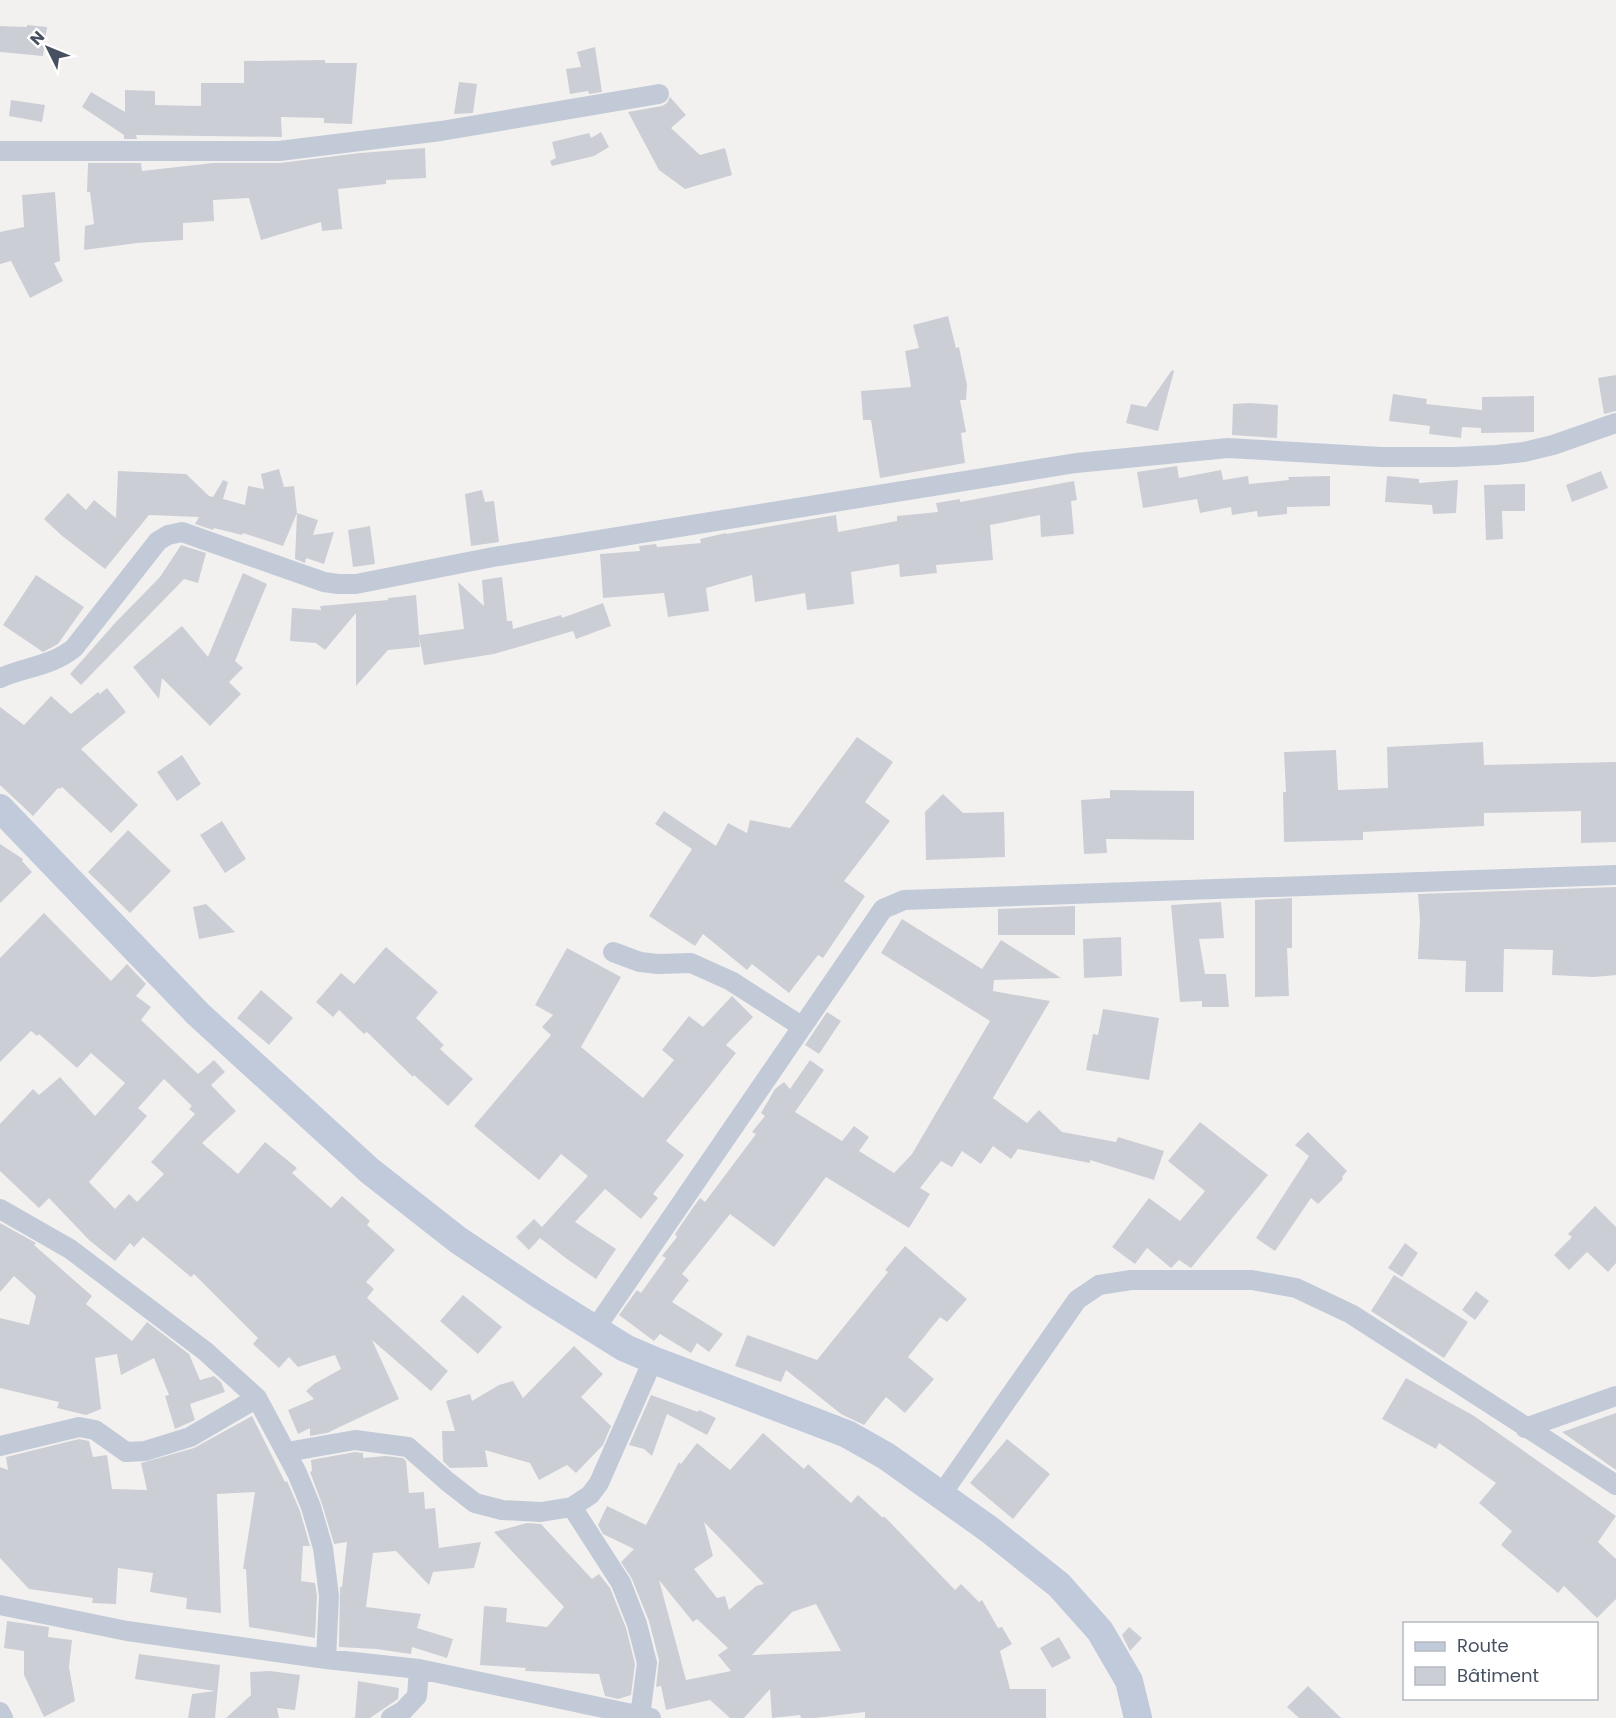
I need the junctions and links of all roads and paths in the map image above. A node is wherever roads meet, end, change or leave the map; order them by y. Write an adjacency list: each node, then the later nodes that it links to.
1 (658, 94): 2 (street)
2 (0, 151)
3 (1616, 423): 4 (street)
4 (0, 678)
5 (0, 808): 10 (street)
6 (1616, 875): 8 (street)
7 (613, 952): 8 (street)
8 (801, 1026): 10 (street)
9 (0, 1209): 13 (street)
10 (594, 1329): 11 (street)
11 (653, 1360): 18 (street); 19 (street)
12 (1616, 1396): 14 (street)
13 (257, 1398): 15 (street); 16 (street)
14 (1525, 1428): 17 (street); 18 (street)
15 (0, 1446)
16 (288, 1452): 19 (street); 21 (street)
17 (1616, 1485)
18 (941, 1495): 27 (street)
19 (572, 1507): 24 (street)
20 (0, 1605): 21 (street)
21 (326, 1659): 22 (street)
22 (419, 1669): 24 (street); 26 (street)
23 (0, 1712): 25 (street)
24 (646, 1717)
25 (3, 1718)
26 (392, 1718)
27 (1138, 1718)

